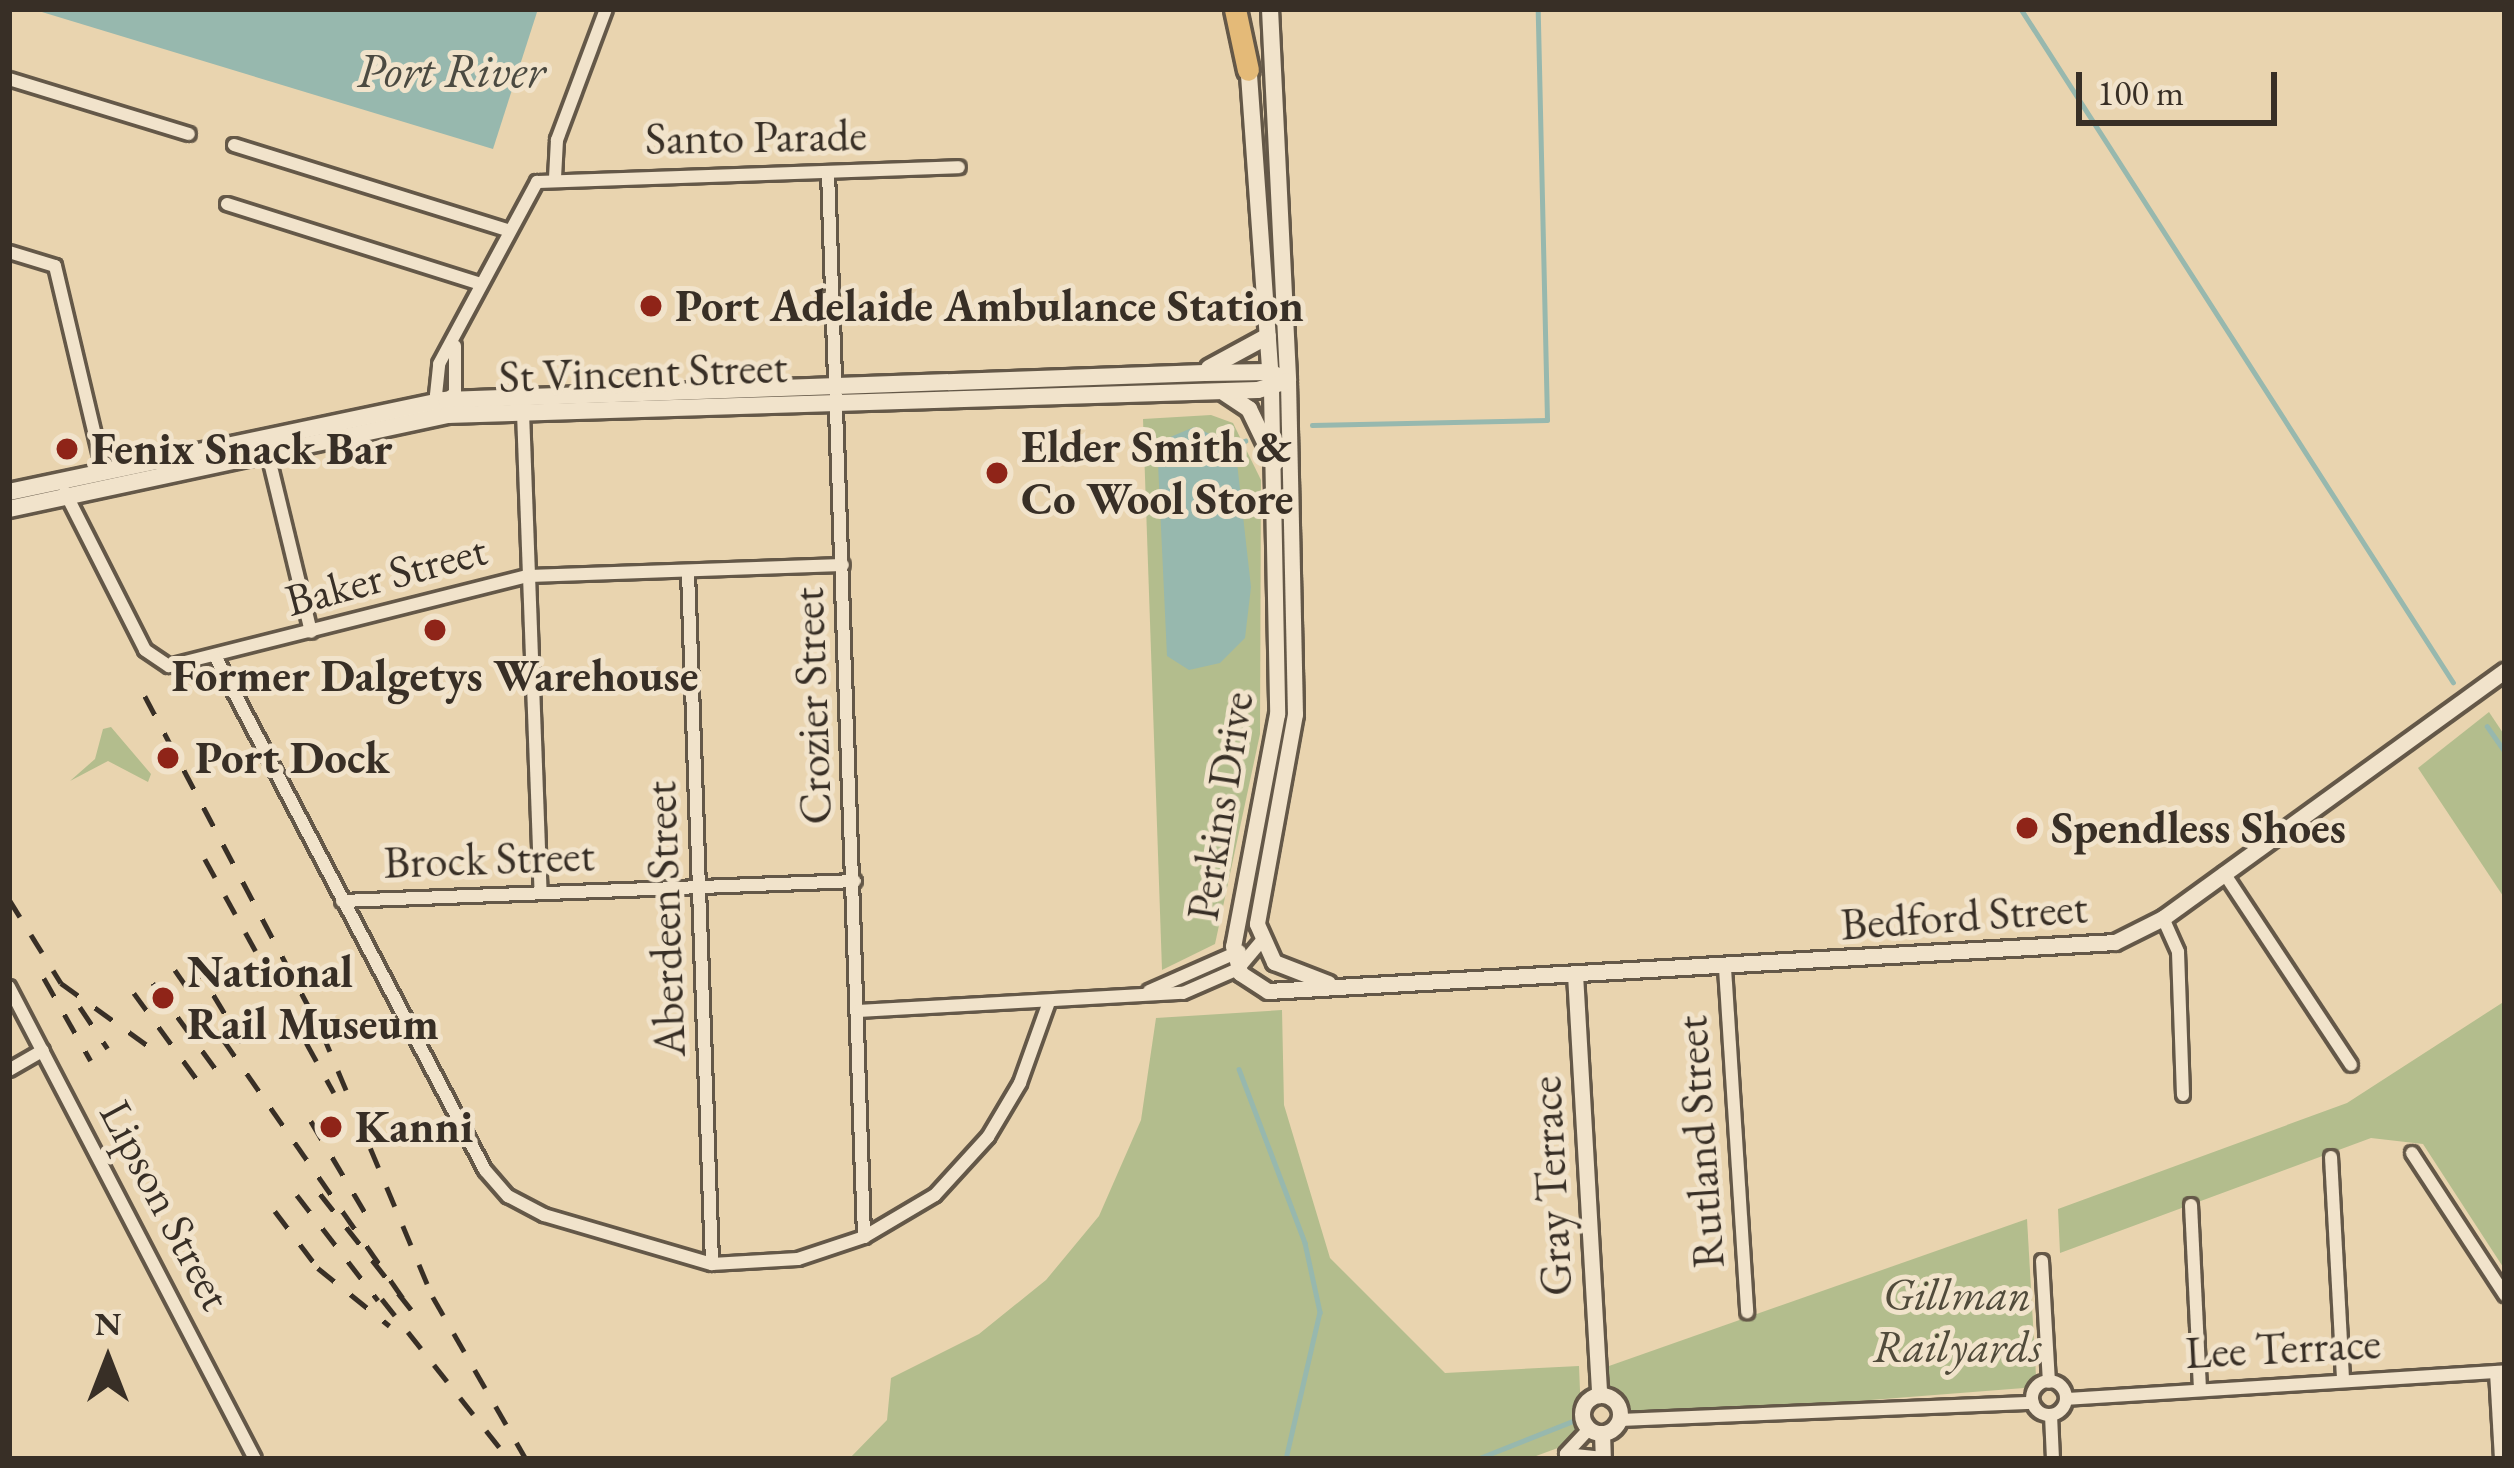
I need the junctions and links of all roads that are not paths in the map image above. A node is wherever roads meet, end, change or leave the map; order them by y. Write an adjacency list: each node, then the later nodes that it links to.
1 (606, 9): 11 (street)
2 (1235, 9): 5 (highway)
3 (1246, 9): 5 (main road, Perkins Drive)
4 (1270, 9): 18 (main road, Perkins Drive)
5 (1248, 70): 16 (main road, Perkins Drive)
6 (9, 80): 7 (street)
7 (188, 134)
8 (234, 145): 13 (street)
9 (958, 167): 10 (street, Santo Parade)
10 (828, 172): 11 (street, Santo Parade); 19 (street, Crozier Street)
11 (555, 178): 13 (street)
12 (227, 204): 15 (street)
13 (507, 230): 15 (street)
14 (9, 252): 24 (street)
15 (481, 284): 20 (street)
16 (1268, 336): 17 (main road); 18 (main road, Perkins Drive)
17 (1209, 381): 18 (main road, St Vincent Street); 19 (main road, St Vincent Street); 23 (main road)
18 (1276, 381): 23 (street, Perkins Drive); 40 (street, Perkins Drive)
19 (837, 393): 20 (main road, St Vincent Street); 21 (main road, St Vincent Street); 28 (street, Crozier Street)
20 (447, 408): 21 (main road, St Vincent Street); 22 (main road, St Vincent Street)
21 (523, 412): 30 (street)
22 (266, 445): 24 (main road, St Vincent Street); 25 (main road, St Vincent Street); 31 (street)
23 (1275, 463): 41 (street, Perkins Drive)
24 (103, 469): 25 (main road, St Vincent Street)
25 (63, 487): 26 (main road, St Vincent Street); 27 (main road, St Vincent Street); 32 (street, Baker Street)
26 (9, 491)
27 (9, 509)
28 (843, 565): 29 (street, Baker Street); 35 (street, Crozier Street)
29 (688, 572): 30 (street, Baker Street); 36 (street, Aberdeen Street)
30 (528, 576): 31 (street, Baker Street); 37 (street)
31 (311, 632): 32 (street, Baker Street)
32 (215, 656): 38 (street)
33 (2505, 670): 34 (street, Bedford Street)
34 (2224, 873): 39 (street, Bedford Street); 49 (street)
35 (855, 881): 36 (street, Brock Street); 47 (street, Crozier Street)
36 (700, 887): 37 (street, Brock Street); 57 (street, Aberdeen Street)
37 (541, 892): 38 (street, Brock Street)
38 (342, 901): 57 (street)
39 (2163, 918): 42 (street, Bedford Street); 51 (street)
40 (1261, 942): 41 (street); 44 (street, Perkins Drive)
41 (1236, 962): 44 (street, Perkins Drive); 46 (street)
42 (1725, 968): 43 (street, Bedford Street); 59 (street, Rutland Street)
43 (1575, 974): 44 (street, Bedford Street); 64 (street, Gray Terrace)
44 (1343, 985)
45 (9, 987): 48 (street, Lipson Street)
46 (1049, 1002): 47 (street); 55 (street)
47 (858, 1010): 55 (street, Crozier Street)
48 (43, 1050): 50 (street); 72 (street, Lipson Street)
49 (2351, 1065)
50 (9, 1070)
51 (2183, 1095)
52 (2412, 1153): 58 (street)
53 (2331, 1157): 61 (street)
54 (2192, 1205): 63 (street)
55 (864, 1237): 57 (street)
56 (2042, 1262): 62 (street)
57 (712, 1264)
58 (2505, 1295)
59 (1747, 1312)
60 (2500, 1371): 61 (street, Lee Terrace); 74 (street)
61 (2343, 1380): 63 (street, Lee Terrace)
62 (2049, 1382): 65 (street); 66 (street)
63 (2200, 1388): 65 (street, Lee Terrace)
64 (1599, 1395): 68 (street); 69 (street, Gray Terrace)
65 (2066, 1399): 67 (street)
66 (2032, 1402): 67 (street); 68 (street)
67 (2051, 1415): 73 (street)
68 (1620, 1420): 69 (street)
69 (1595, 1431): 70 (street); 71 (street)
70 (1559, 1456): 71 (street)
71 (1603, 1458)
72 (255, 1459)
73 (2053, 1459)
74 (2501, 1459)

